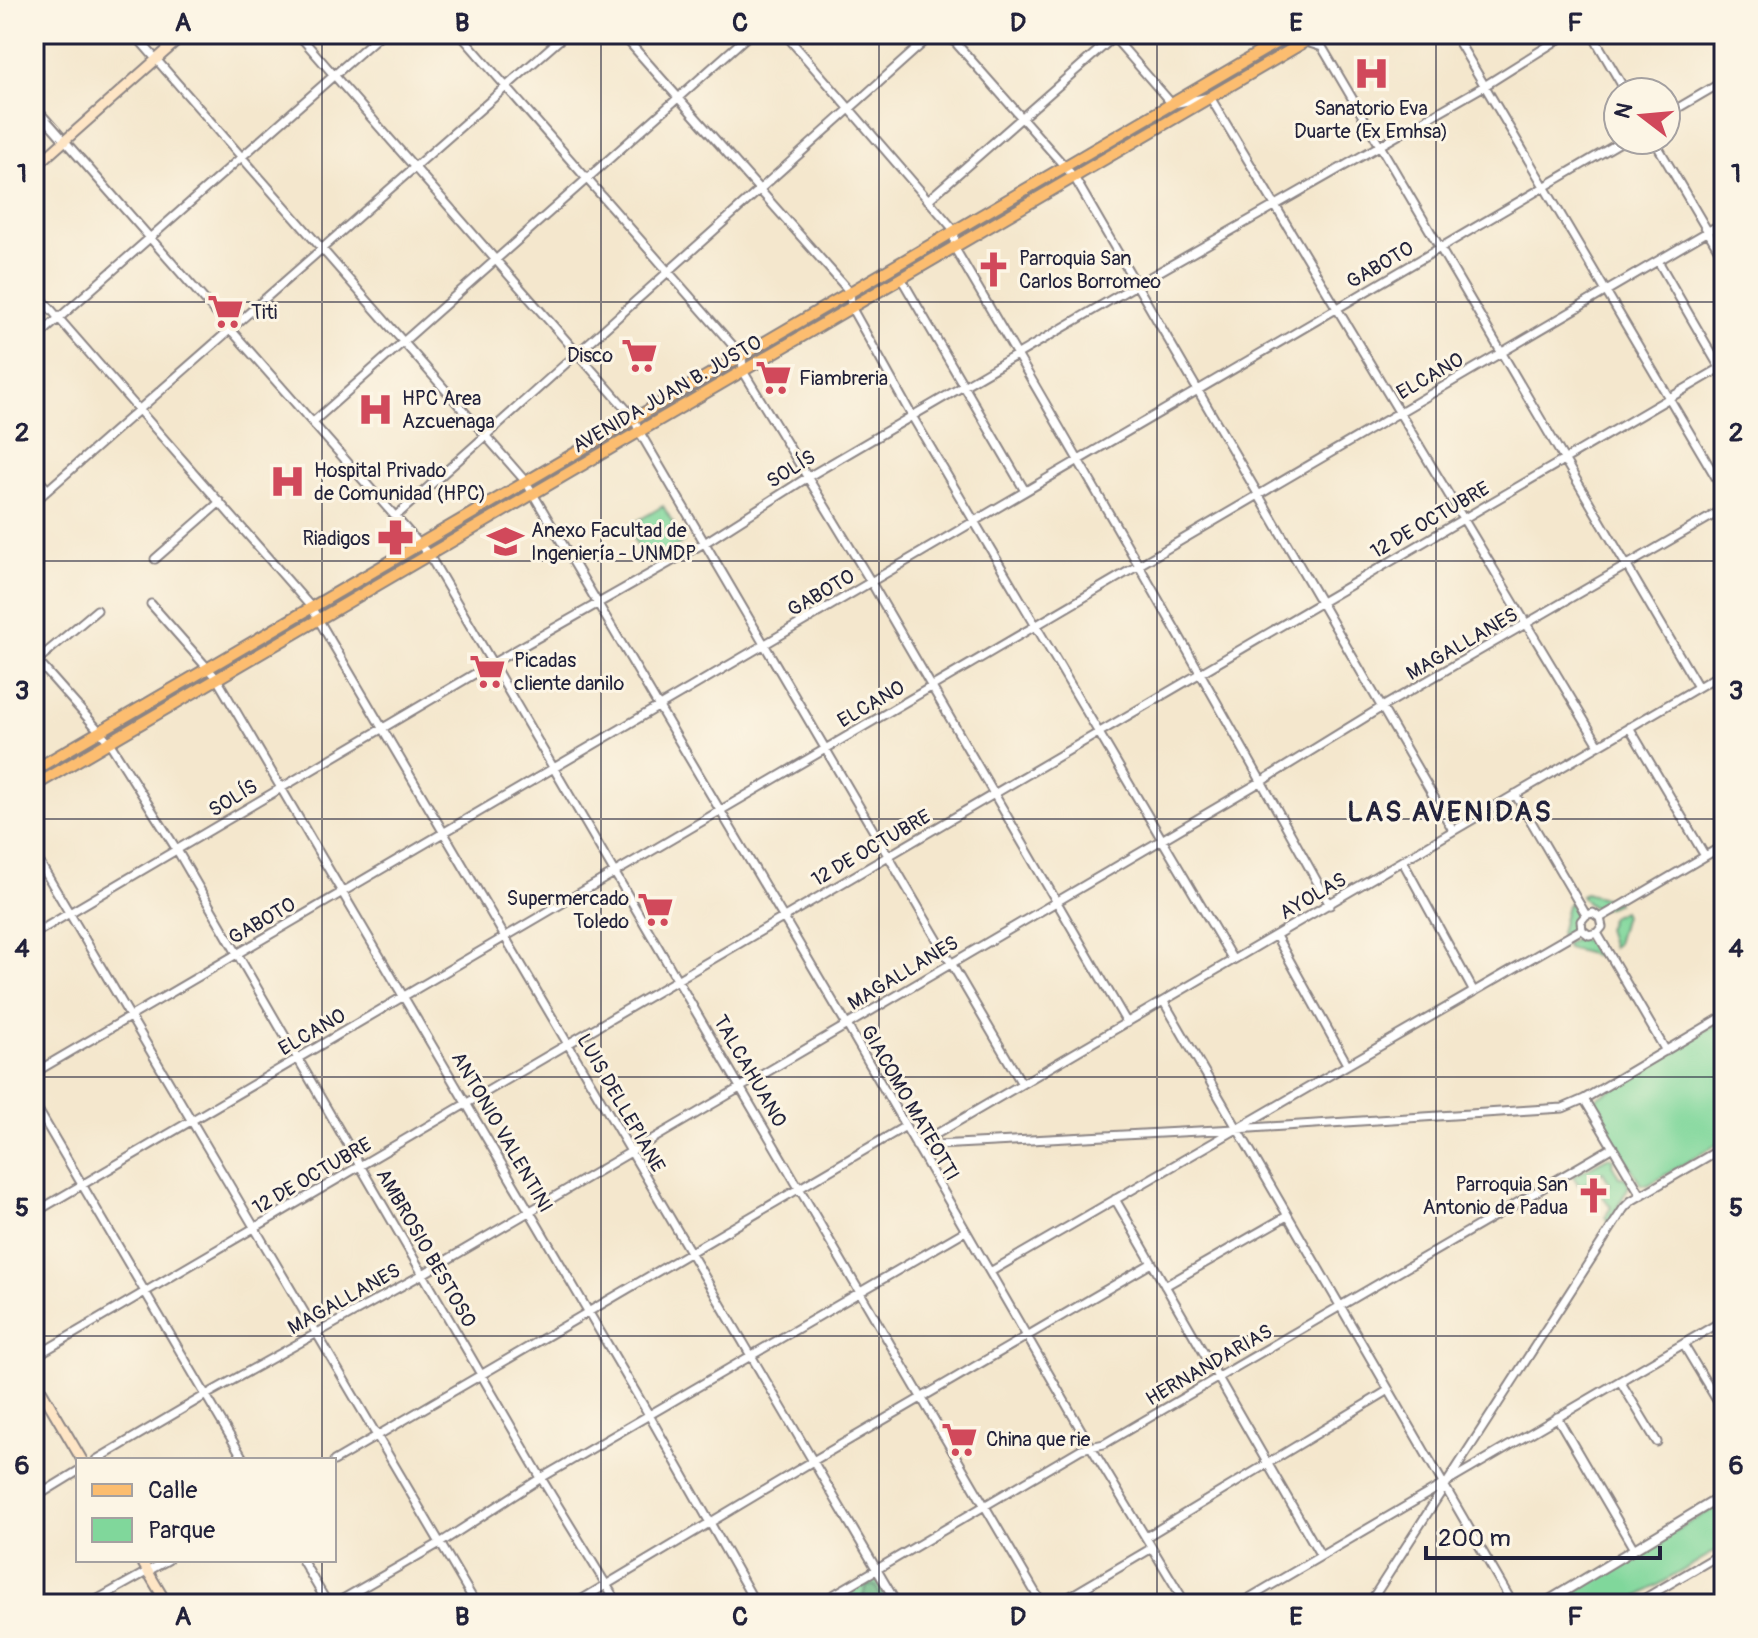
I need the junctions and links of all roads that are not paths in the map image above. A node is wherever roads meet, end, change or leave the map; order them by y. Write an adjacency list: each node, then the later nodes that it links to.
1 (134, 34): 19 (street, GIACOMO MATEOTTI)
2 (185, 34): 19 (main road)
3 (298, 34): 20 (street)
4 (381, 34): 20 (street)
5 (460, 34): 24 (street)
6 (566, 34): 24 (street)
7 (622, 34): 25 (street)
8 (750, 34): 25 (street)
9 (785, 34): 30 (street)
10 (933, 34): 30 (street)
11 (948, 34): 31 (street)
12 (1318, 34): 18 (main road, AVENIDA JUAN B. JUSTO)
13 (1454, 34): 23 (street)
14 (1567, 34): 23 (street, SOLÍS)
15 (1592, 34): 21 (street)
16 (1114, 35): 27 (street); 31 (street)
17 (1287, 35): 18 (street); 27 (main road, AVENIDA JUAN B. JUSTO)
18 (1305, 42): 26 (main road, AVENIDA JUAN B. JUSTO); 33 (street)
19 (157, 59): 32 (main road); 35 (street, GIACOMO MATEOTTI)
20 (334, 76): 35 (street); 38 (street)
21 (1617, 76)
22 (1724, 81): 29 (street)
23 (1486, 85): 33 (street, SOLÍS); 42 (street)
24 (506, 87): 38 (street); 41 (street)
25 (678, 97): 41 (street); 43 (street)
26 (1210, 97): 27 (street); 40 (main road, AVENIDA JUAN B. JUSTO); 45 (street)
27 (1172, 104): 37 (main road, AVENIDA JUAN B. JUSTO)
28 (34, 106): 32 (street, TALCAHUANO)
29 (1682, 106)
30 (850, 109): 43 (street); 44 (street)
31 (1022, 117): 37 (street); 44 (street)
32 (65, 141): 39 (main road); 49 (street, TALCAHUANO)
33 (1380, 147): 45 (street, SOLÍS); 52 (street)
34 (1602, 153): 42 (street, GABOTO)
35 (243, 156): 49 (street); 51 (street, GIACOMO MATEOTTI)
36 (1663, 156): 48 (street)
37 (1065, 166): 40 (street); 47 (main road, AVENIDA JUAN B. JUSTO)
38 (414, 167): 51 (street); 53 (street)
39 (34, 168)
40 (1074, 177): 50 (main road, AVENIDA JUAN B. JUSTO); 58 (street)
41 (587, 178): 53 (street); 56 (street)
42 (1545, 186): 52 (street, GABOTO); 60 (street)
43 (760, 190): 56 (street); 61 (street)
44 (928, 200): 47 (street)
45 (1274, 205): 58 (street, SOLÍS); 63 (street)
46 (1724, 222): 48 (street, ELCANO)
47 (955, 231): 50 (street); 61 (main road, AVENIDA JUAN B. JUSTO)
48 (1708, 232): 54 (street); 55 (street, ELCANO)
49 (150, 238): 64 (street); 65 (street, TALCAHUANO)
50 (954, 247): 57 (main road, AVENIDA JUAN B. JUSTO); 70 (street)
51 (323, 248): 65 (street); 67 (street, GIACOMO MATEOTTI)
52 (1440, 248): 63 (street, GABOTO); 69 (street)
53 (495, 258): 67 (street); 68 (street)
54 (1724, 259)
55 (1658, 261): 60 (street, ELCANO); 72 (street)
56 (669, 270): 68 (street); 71 (street)
57 (901, 278): 62 (main road, AVENIDA JUAN B. JUSTO); 74 (street)
58 (1136, 285): 70 (street, SOLÍS); 75 (street)
59 (34, 290): 64 (street, LUIS DELLEPIANE)
60 (1607, 291): 69 (street, ELCANO); 76 (street)
61 (850, 292): 62 (street); 71 (main road, AVENIDA JUAN B. JUSTO)
62 (851, 307): 73 (main road, AVENIDA JUAN B. JUSTO); 79 (street)
63 (1336, 309): 75 (street, GABOTO); 78 (street)
64 (59, 318): 66 (street); 77 (street, LUIS DELLEPIANE)
65 (231, 329): 77 (street); 81 (street, TALCAHUANO)
66 (34, 340)
67 (402, 340): 81 (street); 83 (street, GIACOMO MATEOTTI)
68 (578, 353): 80 (street); 83 (street)
69 (1501, 353): 78 (street, ELCANO); 84 (street)
70 (1017, 355): 74 (street, SOLÍS); 85 (street)
71 (742, 356): 73 (street); 80 (main road, AVENIDA JUAN B. JUSTO)
72 (1722, 367): 76 (street, 12 DE OCTUBRE)
73 (743, 371): 82 (main road, AVENIDA JUAN B. JUSTO); 87 (street)
74 (964, 386): 79 (street, SOLÍS); 90 (street)
75 (1197, 390): 85 (street, GABOTO); 93 (street)
76 (1670, 398): 84 (street, 12 DE OCTUBRE); 91 (street)
77 (139, 410): 89 (street); 95 (street, LUIS DELLEPIANE)
78 (1399, 413): 93 (street, ELCANO); 98 (street)
79 (912, 416): 87 (street, SOLÍS); 99 (street)
80 (634, 418): 82 (street); 88 (main road, AVENIDA JUAN B. JUSTO)
81 (313, 422): 97 (street, TALCAHUANO)
82 (639, 431): 92 (main road, AVENIDA JUAN B. JUSTO); 100 (street)
83 (485, 436): 88 (street, GIACOMO MATEOTTI); 97 (street)
84 (1564, 460): 98 (street, 12 DE OCTUBRE); 105 (street)
85 (1077, 461): 90 (street, GABOTO); 104 (street)
86 (34, 475): 89 (street)
87 (808, 477): 100 (street, SOLÍS); 106 (street)
88 (526, 482): 92 (street, GIACOMO MATEOTTI); 101 (main road, AVENIDA JUAN B. JUSTO)
89 (48, 490): 94 (street)
90 (1025, 491): 99 (street, GABOTO)
91 (1724, 491)
92 (533, 493): 102 (main road, AVENIDA JUAN B. JUSTO); 109 (street, GIACOMO MATEOTTI)
93 (1257, 496): 104 (street, ELCANO); 107 (street)
94 (34, 502)
95 (220, 502): 103 (street); 110 (street, LUIS DELLEPIANE)
96 (1724, 509): 105 (street, MAGALLANES)
97 (396, 516): 101 (street, TALCAHUANO)
98 (1463, 519): 107 (street, 12 DE OCTUBRE); 114 (street)
99 (974, 521): 106 (street, GABOTO); 113 (street)
100 (706, 542): 109 (street, SOLÍS); 115 (street)
101 (420, 544): 102 (street, TALCAHUANO); 110 (main road, AVENIDA JUAN B. JUSTO)
102 (429, 555): 112 (main road, AVENIDA JUAN B. JUSTO); 117 (street, TALCAHUANO)
103 (155, 559)
104 (1137, 566): 113 (street, ELCANO); 119 (street)
105 (1627, 566): 114 (street, MAGALLANES); 123 (street)
106 (871, 582): 115 (street, GABOTO); 122 (street)
107 (1321, 603): 119 (street, 12 DE OCTUBRE); 125 (street)
108 (151, 604): 118 (street, ANTONIO VALENTINI)
109 (600, 604): 117 (street, SOLÍS); 124 (street, GIACOMO MATEOTTI)
110 (311, 607): 112 (street, LUIS DELLEPIANE); 118 (main road, AVENIDA JUAN B. JUSTO)
111 (97, 610): 116 (street)
112 (318, 619): 121 (main road, AVENIDA JUAN B. JUSTO); 127 (street, LUIS DELLEPIANE)
113 (1036, 626): 122 (street, ELCANO); 129 (street)
114 (1526, 626): 125 (street, MAGALLANES); 131 (street)
115 (764, 644): 124 (street, GABOTO); 132 (street)
116 (35, 660): 128 (street, AMBROSIO BESTOSO)
117 (493, 663): 127 (street, SOLÍS); 133 (street, TALCAHUANO)
118 (207, 668): 121 (street, ANTONIO VALENTINI); 128 (main road, AVENIDA JUAN B. JUSTO)
119 (1202, 672): 129 (street, 12 DE OCTUBRE); 135 (street)
120 (1724, 672): 123 (street, AYOLAS)
121 (217, 679): 130 (main road, AVENIDA JUAN B. JUSTO); 137 (street, ANTONIO VALENTINI)
122 (932, 687): 132 (street, ELCANO); 138 (street)
123 (1698, 687): 126 (street, AYOLAS)
124 (660, 706): 133 (street, GABOTO); 140 (street, GIACOMO MATEOTTI)
125 (1382, 707): 135 (street, MAGALLANES); 141 (street)
126 (1629, 727): 131 (street, AYOLAS); 148 (street)
127 (383, 728): 137 (street, SOLÍS); 142 (street, LUIS DELLEPIANE)
128 (98, 732): 130 (street, AMBROSIO BESTOSO); 134 (main road, AVENIDA JUAN B. JUSTO)
129 (1099, 733): 138 (street, 12 DE OCTUBRE); 143 (street)
130 (109, 742): 136 (main road, AVENIDA JUAN B. JUSTO); 145 (street, AMBROSIO BESTOSO)
131 (1599, 745): 139 (street, AYOLAS)
132 (826, 749): 140 (street, ELCANO); 147 (street)
133 (554, 768): 142 (street, GABOTO); 150 (street, TALCAHUANO)
134 (34, 770)
135 (1262, 781): 143 (street, MAGALLANES); 153 (street)
136 (34, 786)
137 (282, 788): 145 (street, SOLÍS); 151 (street, ANTONIO VALENTINI)
138 (994, 794): 147 (street, 12 DE OCTUBRE); 152 (street)
139 (1515, 794): 141 (street, AYOLAS); 155 (street)
140 (722, 810): 150 (street, ELCANO); 156 (street, GIACOMO MATEOTTI)
141 (1453, 830): 149 (street, AYOLAS)
142 (444, 832): 151 (street, GABOTO); 162 (street, LUIS DELLEPIANE)
143 (1162, 840): 152 (street, MAGALLANES); 164 (street)
144 (1724, 845): 148 (street)
145 (177, 850): 154 (street, SOLÍS); 163 (street, AMBROSIO BESTOSO)
146 (34, 853): 154 (street)
147 (888, 856): 156 (street, 12 DE OCTUBRE); 165 (street)
148 (1705, 856): 157 (street)
149 (1403, 862): 153 (street, AYOLAS); 167 (street)
150 (615, 873): 162 (street, ELCANO); 166 (street, TALCAHUANO)
151 (342, 892): 163 (street, GABOTO); 168 (street, ANTONIO VALENTINI)
152 (1057, 902): 165 (street, MAGALLANES); 172 (street)
153 (1330, 905): 161 (street, AYOLAS)
154 (71, 913): 160 (street, SOLÍS); 170 (street)
155 (1586, 915): 157 (street); 158 (street)
156 (784, 917): 166 (street, 12 DE OCTUBRE); 173 (street, GIACOMO MATEOTTI)
157 (1600, 918): 159 (street)
158 (1582, 929): 159 (street); 167 (street)
159 (1597, 933): 175 (street)
160 (34, 934)
161 (1276, 936): 164 (street, AYOLAS); 177 (street)
162 (505, 937): 168 (street, ELCANO); 174 (street, LUIS DELLEPIANE)
163 (237, 954): 170 (street, GABOTO); 176 (street, AMBROSIO BESTOSO)
164 (1233, 960): 169 (street, AYOLAS)
165 (951, 964): 173 (street, MAGALLANES); 179 (street)
166 (678, 980): 174 (street, 12 DE OCTUBRE); 180 (street, TALCAHUANO)
167 (1474, 992): 177 (street)
168 (404, 997): 176 (street, ELCANO); 183 (street, ANTONIO VALENTINI)
169 (1164, 1002): 172 (street, AYOLAS); 186 (street)
170 (131, 1016): 178 (street, GABOTO); 184 (street)
171 (1724, 1016): 175 (street)
172 (1127, 1023): 179 (street, AYOLAS)
173 (847, 1025): 180 (street, MAGALLANES); 185 (street, GIACOMO MATEOTTI)
174 (568, 1044): 183 (street, 12 DE OCTUBRE); 190 (street, LUIS DELLEPIANE)
175 (1666, 1051): 181 (street)
176 (298, 1059): 184 (street, ELCANO); 191 (street, AMBROSIO BESTOSO)
177 (1347, 1064): 186 (street)
178 (34, 1073)
179 (1022, 1084): 187 (street, AYOLAS)
180 (741, 1088): 190 (street, MAGALLANES); 193 (street, TALCAHUANO)
181 (1584, 1099): 186 (street); 188 (street)
182 (34, 1103): 192 (street)
183 (466, 1104): 191 (street, 12 DE OCTUBRE); 196 (street, ANTONIO VALENTINI)
184 (193, 1120): 192 (street, ELCANO); 199 (street)
185 (904, 1127): 187 (street, GIACOMO MATEOTTI); 193 (street)
186 (1236, 1129): 187 (street); 195 (street); 198 (street)
187 (916, 1146): 200 (street, GIACOMO MATEOTTI)
188 (1613, 1147): 194 (street); 208 (street, HERNANDARIAS)
189 (1724, 1149): 194 (street)
190 (631, 1152): 196 (street, MAGALLANES); 201 (street, LUIS DELLEPIANE)
191 (360, 1166): 199 (street, 12 DE OCTUBRE); 204 (street, AMBROSIO BESTOSO)
192 (82, 1185): 197 (street, ELCANO); 206 (street)
193 (800, 1188): 201 (street); 207 (street, TALCAHUANO)
194 (1641, 1195): 237 (street)
195 (1115, 1199): 202 (street); 203 (street)
196 (530, 1212): 204 (street, MAGALLANES); 209 (street, ANTONIO VALENTINI)
197 (34, 1213)
198 (1287, 1216): 205 (street); 208 (street)
199 (256, 1227): 206 (street, 12 DE OCTUBRE); 211 (street)
200 (965, 1231): 203 (street, GIACOMO MATEOTTI); 207 (street)
201 (690, 1252): 209 (street); 214 (street, LUIS DELLEPIANE)
202 (1152, 1263): 205 (street); 212 (street)
203 (990, 1272): 212 (street, GIACOMO MATEOTTI)
204 (423, 1274): 211 (street, MAGALLANES); 216 (street, AMBROSIO BESTOSO)
205 (1165, 1286): 218 (street)
206 (145, 1292): 215 (street, 12 DE OCTUBRE); 221 (street)
207 (860, 1293): 214 (street); 222 (street, TALCAHUANO)
208 (1341, 1306): 218 (street, HERNANDARIAS); 220 (street)
209 (588, 1311): 216 (street); 224 (street, ANTONIO VALENTINI)
210 (1724, 1320): 213 (street)
211 (318, 1332): 221 (street, MAGALLANES); 226 (street)
212 (1027, 1336): 222 (street); 228 (street, GIACOMO MATEOTTI)
213 (1683, 1344): 219 (street); 223 (street)
214 (751, 1356): 224 (street); 233 (street, LUIS DELLEPIANE)
215 (34, 1357)
216 (481, 1374): 226 (street); 236 (street, AMBROSIO BESTOSO)
217 (34, 1378): 229 (main road)
218 (1219, 1379): 228 (street, HERNANDARIAS); 234 (street)
219 (1620, 1381): 225 (street); 227 (street)
220 (1389, 1390): 234 (street); 237 (street)
221 (206, 1395): 230 (street, MAGALLANES); 231 (street)
222 (921, 1397): 233 (street); 240 (street, TALCAHUANO)
223 (1724, 1412)
224 (649, 1415): 236 (street); 241 (street, ANTONIO VALENTINI)
225 (1557, 1417): 237 (street); 245 (street)
226 (377, 1435): 232 (street); 243 (street)
227 (1657, 1442)
228 (1091, 1447): 240 (street, HERNANDARIAS); 242 (street, GIACOMO MATEOTTI)
229 (81, 1458)
230 (99, 1458)
231 (243, 1458)
232 (336, 1460)
233 (813, 1461): 241 (street); 252 (street, LUIS DELLEPIANE)
234 (1268, 1464): 242 (street); 247 (street)
235 (76, 1472): 239 (street)
236 (541, 1478): 243 (street); 254 (street, AMBROSIO BESTOSO)
237 (1444, 1486): 247 (street); 268 (street); 269 (street)
238 (1724, 1495): 245 (street)
239 (34, 1498)
240 (986, 1507): 252 (street, HERNANDARIAS); 264 (street, TALCAHUANO)
241 (710, 1524): 254 (street); 261 (street, ANTONIO VALENTINI)
242 (1146, 1537): 244 (street, GIACOMO MATEOTTI)
243 (440, 1543): 257 (street); 258 (street)
244 (1152, 1548): 265 (street); 266 (street, GIACOMO MATEOTTI)
245 (1634, 1549): 270 (street)
246 (1721, 1554): 251 (street); 271 (street)
247 (1321, 1556): 267 (street)
248 (142, 1562): 253 (main road)
249 (165, 1562): 253 (street)
250 (303, 1562): 257 (street)
251 (1724, 1566)
252 (877, 1570): 262 (street, HERNANDARIAS); 263 (street, LUIS DELLEPIANE)
253 (148, 1572): 255 (street); 256 (main road)
254 (608, 1584): 259 (street); 260 (street, AMBROSIO BESTOSO)
255 (89, 1604)
256 (167, 1604)
257 (331, 1604)
258 (476, 1604)
259 (574, 1604)
260 (618, 1604)
261 (756, 1604)
262 (818, 1604)
263 (897, 1604)
264 (1042, 1604)
265 (1057, 1604)
266 (1186, 1604)
267 (1239, 1604)
268 (1369, 1604)
269 (1513, 1604)
270 (1543, 1604)
271 (1635, 1604)

